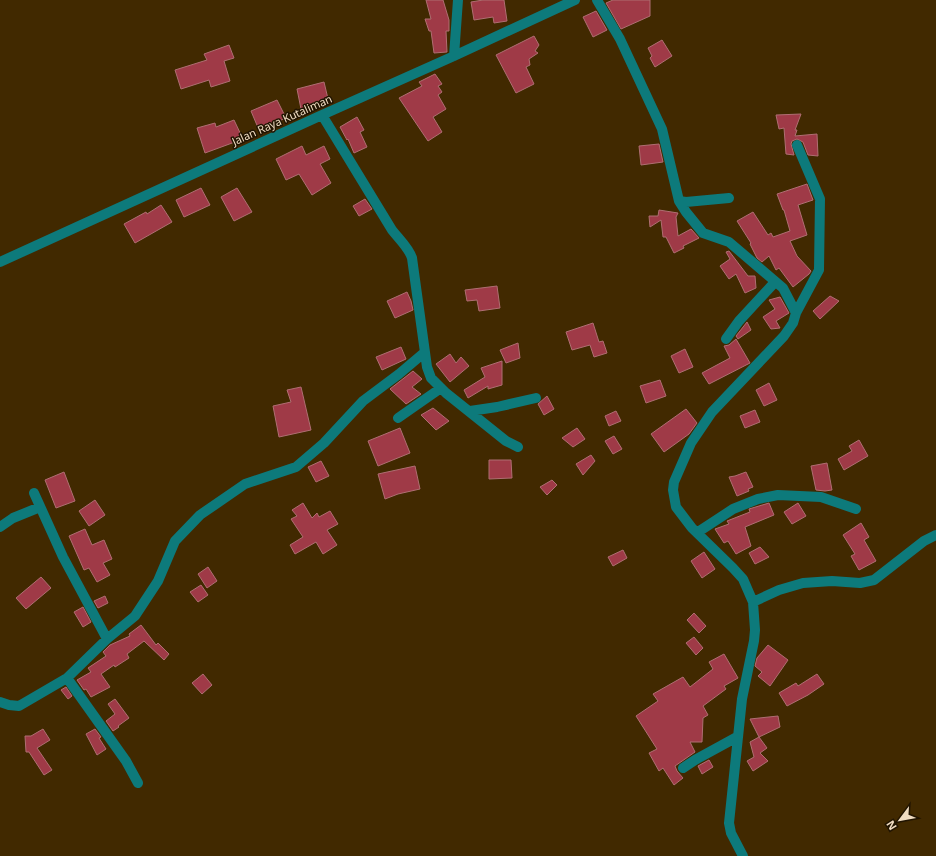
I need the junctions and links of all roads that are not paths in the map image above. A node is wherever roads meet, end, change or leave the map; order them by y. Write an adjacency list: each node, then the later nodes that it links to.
1 (458, 0): 4 (street)
2 (575, 0): 4 (street, Jalan Raya Kutaliman)
3 (597, 0): 8 (street)
4 (454, 56): 5 (street, Jalan Raya Kutaliman)
5 (322, 115): 9 (street, Jalan Raya Kutaliman); 13 (street)
6 (797, 146): 11 (street)
7 (729, 198): 8 (street)
8 (679, 200): 10 (street)
9 (0, 262)
10 (775, 282): 11 (street); 12 (street)
11 (796, 313): 23 (street)
12 (726, 339)
13 (425, 352): 14 (street); 26 (street)
14 (441, 388): 16 (street); 17 (street)
15 (536, 398): 16 (street)
16 (470, 411): 18 (street)
17 (398, 418)
18 (518, 447)
19 (34, 494): 20 (street)
20 (40, 507): 22 (street); 26 (street)
21 (856, 510): 23 (street)
22 (0, 527)
23 (698, 532): 25 (street)
24 (936, 535): 25 (street)
25 (753, 602): 29 (street)
26 (106, 639): 27 (street)
27 (67, 678): 28 (street); 31 (street)
28 (0, 702)
29 (737, 737): 30 (street); 32 (street)
30 (683, 768)
31 (138, 783)
32 (743, 856)

